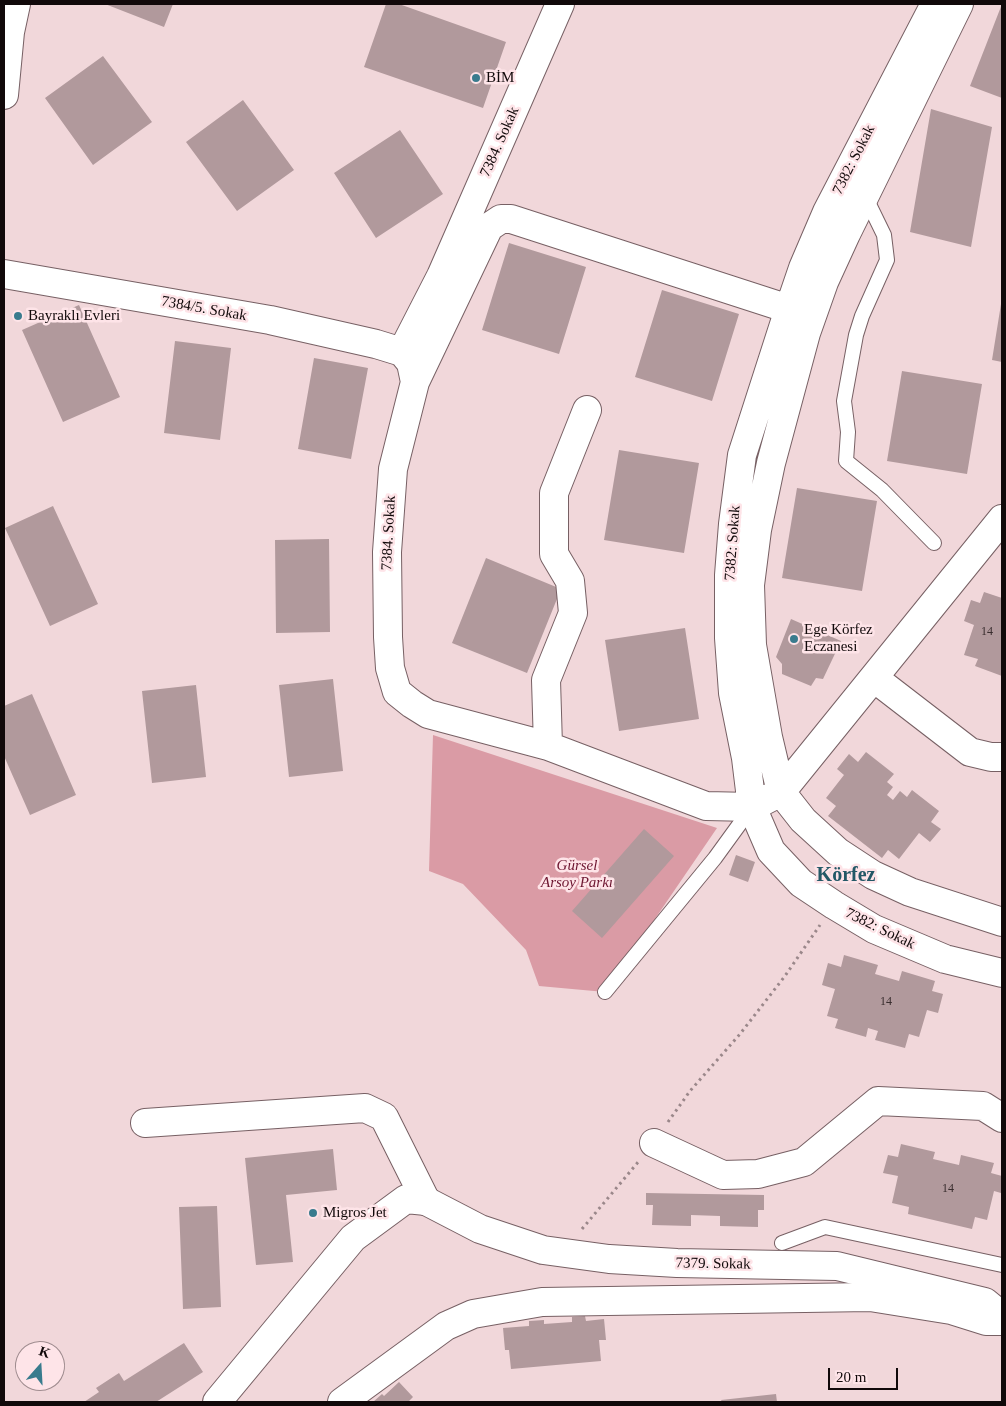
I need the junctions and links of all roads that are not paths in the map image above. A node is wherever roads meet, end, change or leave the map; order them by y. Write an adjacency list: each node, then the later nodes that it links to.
1 (16, 4): 5 (street)
2 (560, 4): 9 (street, 7384. Sokak)
3 (935, 4): 8 (street, 7382: Sokak)
4 (959, 4): 6 (street, 7382: Sokak)
5 (4, 95)
6 (865, 196): 13 (lane); 17 (street, 7382: Sokak)
7 (4, 274): 9 (street, 7384/5. Sokak)
8 (789, 309): 10 (street, 7384. Sokak); 18 (street, 7382: Sokak)
9 (402, 352): 10 (street)
10 (415, 382): 15 (street, 7384. Sokak)
11 (586, 410): 15 (street)
12 (998, 532): 14 (street)
13 (934, 543)
14 (874, 678): 16 (street); 17 (street)
15 (548, 746): 18 (street, 7384. Sokak)
16 (1002, 757)
17 (781, 792): 18 (street, 7384. Sokak); 19 (street, 7382: Sokak)
18 (752, 807): 20 (street, 7382: Sokak); 21 (lane)
19 (1002, 922)
20 (1002, 973)
21 (605, 992)
22 (1002, 1118): 24 (street)
23 (144, 1124): 25 (street)
24 (654, 1143)
25 (426, 1201): 28 (street, 7379. Sokak); 30 (street)
26 (782, 1243): 27 (lane)
27 (1002, 1265)
28 (1002, 1316)
29 (1002, 1321): 31 (street)
30 (217, 1402)
31 (342, 1402)

